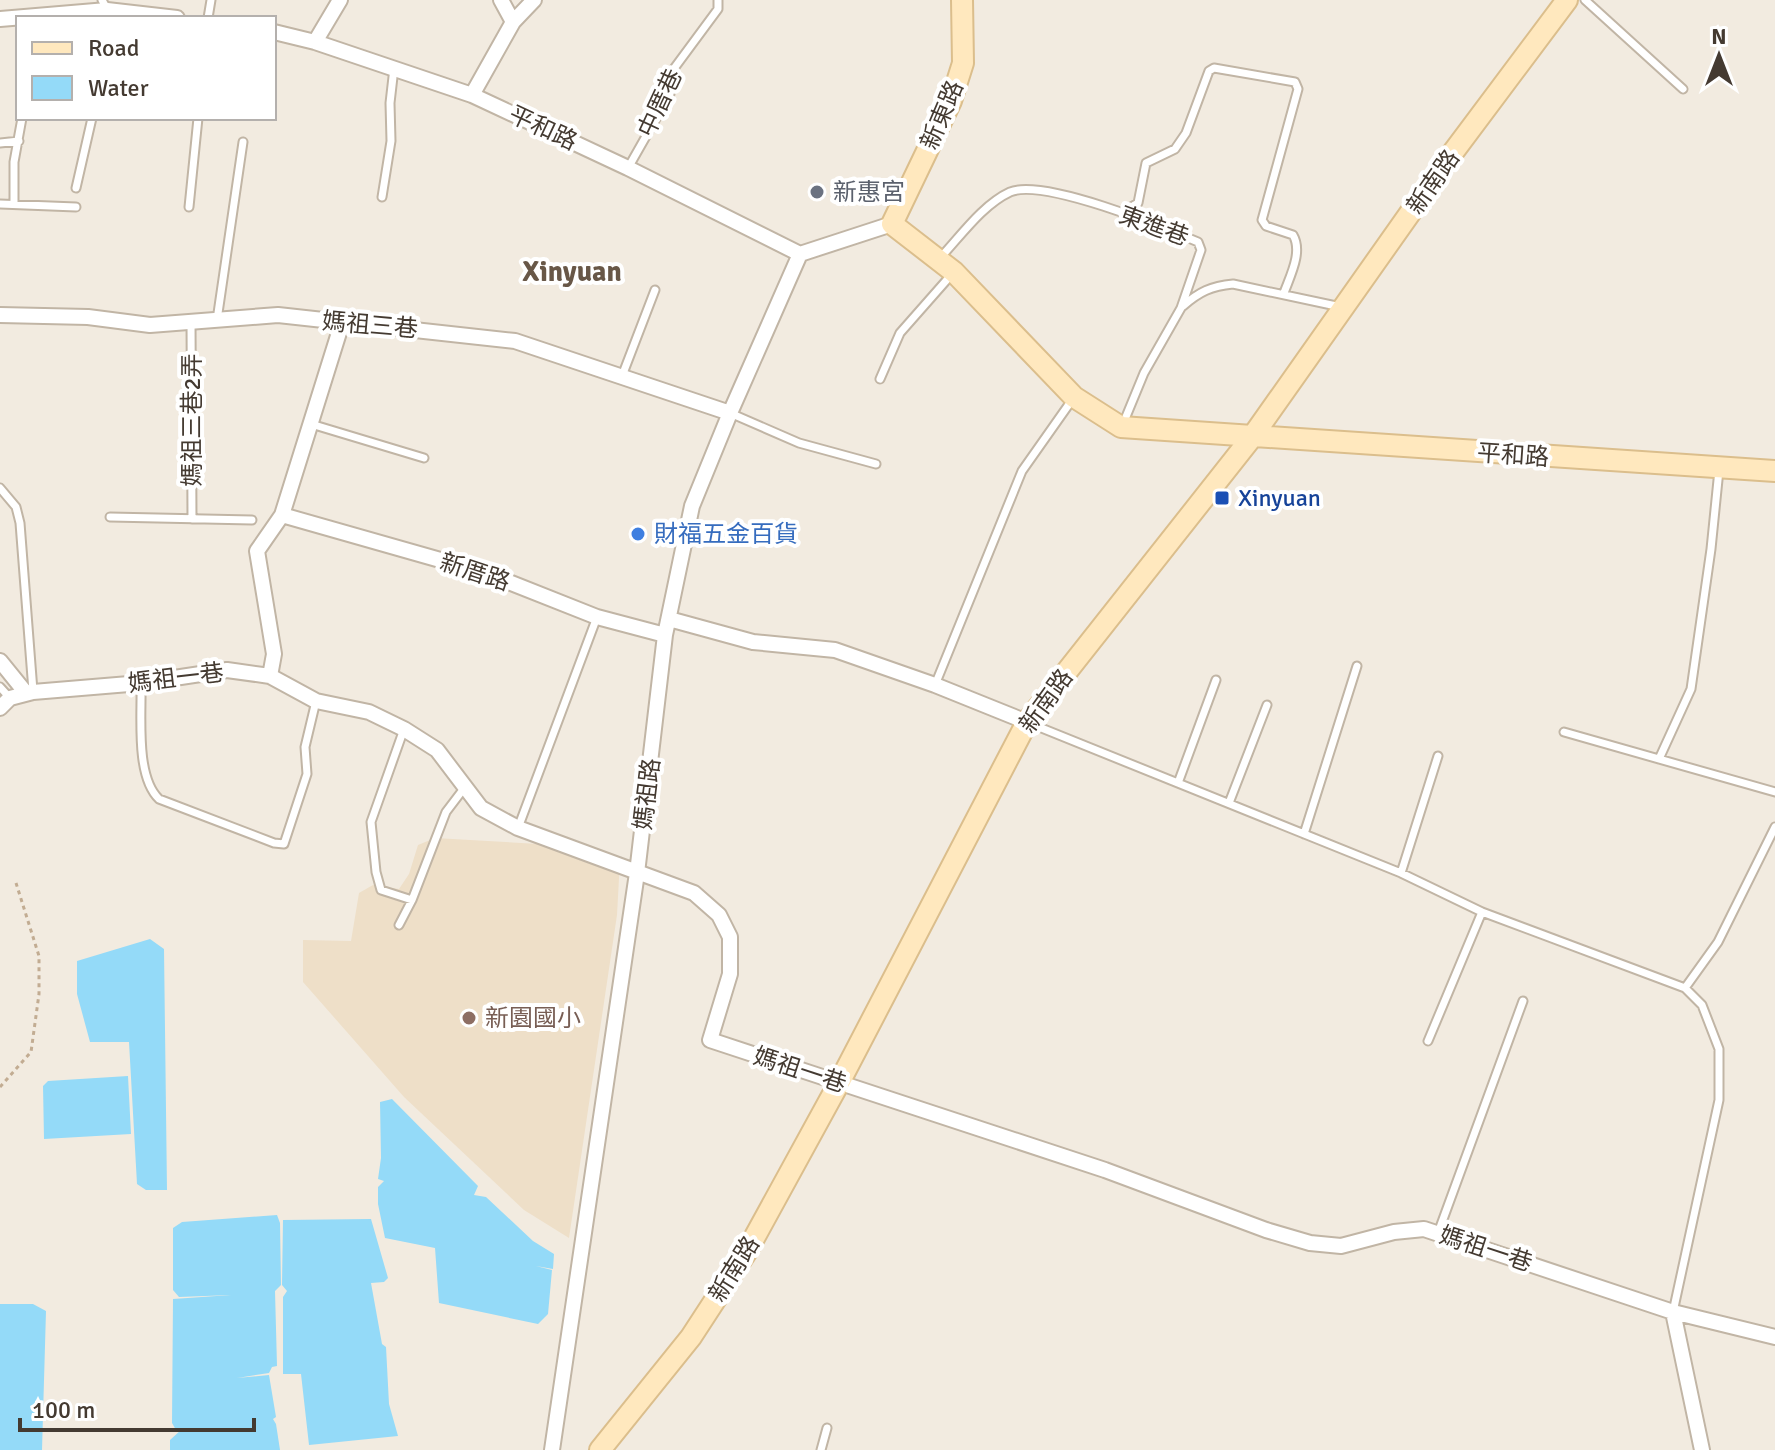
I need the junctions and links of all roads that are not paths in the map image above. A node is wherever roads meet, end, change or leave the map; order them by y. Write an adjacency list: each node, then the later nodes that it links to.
1 (340, 0): 13 (street)
2 (501, 0): 11 (street)
3 (534, 0): 11 (street)
4 (718, 0): 23 (lane, 中厝巷)
5 (962, 0): 31 (street, 新東路)
6 (1567, 0): 37 (street, 新南路)
7 (1585, 0): 15 (lane)
8 (107, 9): 9 (street); 10 (street)
9 (43, 16)
10 (161, 16)
11 (513, 22): 16 (street)
12 (276, 32): 13 (street, 平和路)
13 (315, 42): 14 (street, 平和路)
14 (394, 68): 16 (street, 平和路); 25 (lane)
15 (1683, 89)
16 (472, 95): 23 (street, 平和路)
17 (22, 120): 20 (lane)
18 (92, 120): 24 (lane)
19 (198, 120): 29 (lane)
20 (19, 141): 22 (lane); 27 (lane)
21 (243, 142): 39 (lane)
22 (0, 143)
23 (628, 168): 32 (street, 平和路)
24 (76, 188)
25 (382, 197)
26 (0, 204): 27 (lane)
27 (14, 204): 28 (lane)
28 (76, 207)
29 (189, 207)
30 (1121, 213): 33 (lane, 東進巷); 35 (lane); 36 (lane, 東進巷)
31 (892, 224): 32 (street); 33 (street)
32 (800, 254): 45 (street, 媽祖路)
33 (946, 266): 43 (lane, 東進巷); 44 (street)
34 (655, 290): 42 (lane)
35 (1284, 293): 36 (lane); 37 (lane)
36 (1181, 308): 47 (lane, 東進巷)
37 (1345, 308): 48 (street, 新南路)
38 (0, 315): 40 (street, 媽祖三巷)
39 (217, 320): 40 (street, 媽祖三巷); 41 (street, 媽祖三巷)
40 (191, 321): 56 (lane, 媽祖三巷2弄)
41 (342, 323): 42 (street, 媽祖三巷); 46 (street)
42 (622, 376): 45 (street, 媽祖三巷)
43 (880, 379)
44 (1074, 397): 47 (street); 66 (lane)
45 (730, 413): 50 (lane); 59 (street, 媽祖路)
46 (311, 424): 49 (lane); 54 (street)
47 (1121, 427): 48 (street, 平和路)
48 (1252, 437): 51 (street, 平和路); 71 (street, 新南路)
49 (424, 458)
50 (876, 464)
51 (1719, 468): 52 (street, 平和路); 75 (lane)
52 (1775, 471)
53 (0, 488): 67 (lane)
54 (282, 515): 58 (street, 新厝路); 63 (street)
55 (110, 517): 56 (lane, 媽祖三巷2弄)
56 (192, 519): 57 (lane, 媽祖三巷2弄)
57 (252, 520)
58 (597, 617): 60 (street, 新厝路); 81 (lane)
59 (669, 619): 60 (street, 媽祖路); 66 (street)
60 (665, 635): 83 (street, 媽祖路)
61 (0, 661): 67 (street)
62 (1357, 666): 82 (lane)
63 (270, 676): 65 (street, 媽祖一巷); 69 (street, 媽祖一巷)
64 (1216, 680): 76 (lane)
65 (141, 683): 67 (street, 媽祖一巷); 69 (lane)
66 (935, 685): 71 (street)
67 (29, 692): 68 (street, 媽祖一巷)
68 (3, 698)
69 (316, 701): 72 (street, 媽祖一巷)
70 (1267, 705): 79 (lane)
71 (1027, 722): 76 (lane); 91 (street, 新南路)
72 (404, 729): 77 (street, 媽祖一巷); 85 (lane)
73 (1564, 732): 75 (lane)
74 (1438, 756): 84 (lane)
75 (1659, 759): 78 (lane)
76 (1178, 783): 79 (lane)
77 (465, 787): 81 (street, 媽祖一巷); 85 (lane)
78 (1775, 792)
79 (1229, 803): 82 (lane)
80 (1775, 827): 88 (lane)
81 (518, 828): 83 (street, 媽祖一巷)
82 (1304, 834): 84 (lane)
83 (637, 873): 91 (street, 媽祖一巷); 96 (street, 媽祖路)
84 (1401, 873): 86 (lane)
85 (412, 900): 87 (lane)
86 (1482, 912): 88 (lane); 90 (lane)
87 (399, 925)
88 (1685, 988): 93 (lane)
89 (1523, 1001): 92 (lane)
90 (1428, 1041)
91 (839, 1083): 92 (street, 媽祖一巷); 97 (street, 新南路)
92 (1438, 1233): 93 (street, 媽祖一巷)
93 (1673, 1312): 94 (street, 媽祖一巷); 99 (street)
94 (1775, 1337)
95 (827, 1428): 98 (lane)
96 (552, 1450)
97 (600, 1450)
98 (821, 1450)
99 (1702, 1450)

